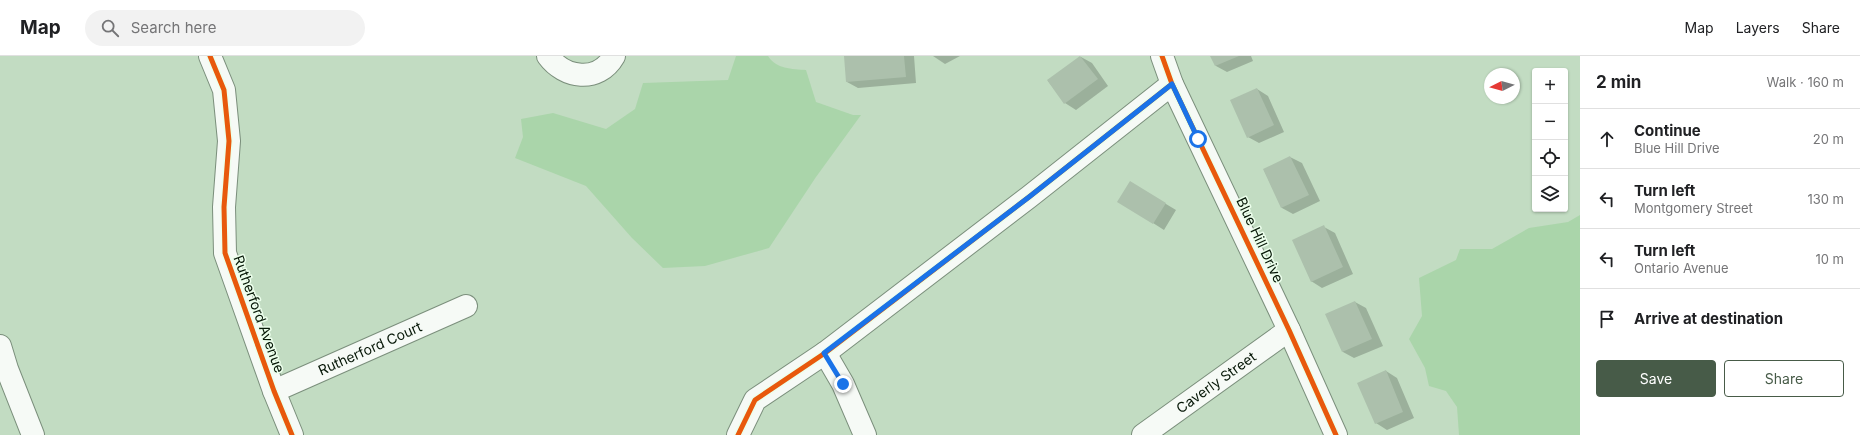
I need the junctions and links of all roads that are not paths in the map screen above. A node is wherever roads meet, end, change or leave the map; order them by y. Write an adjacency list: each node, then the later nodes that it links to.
1 (210, 56): 10 (street, Rutherford Avenue)
2 (548, 56): 3 (street)
3 (614, 56)
4 (1162, 56): 5 (street, Blue Hill Drive)
5 (1172, 84): 7 (street, Blue Hill Drive); 9 (street)
6 (466, 306): 10 (street, Rutherford Court)
7 (1289, 330): 15 (street, Caverly Street); 16 (street, Blue Hill Drive)
8 (0, 346): 11 (street)
9 (824, 353): 13 (street); 14 (street)
10 (274, 391): 12 (street, Rutherford Avenue)
11 (33, 435)
12 (292, 435)
13 (738, 435)
14 (865, 435)
15 (1142, 435)
16 (1336, 435)

